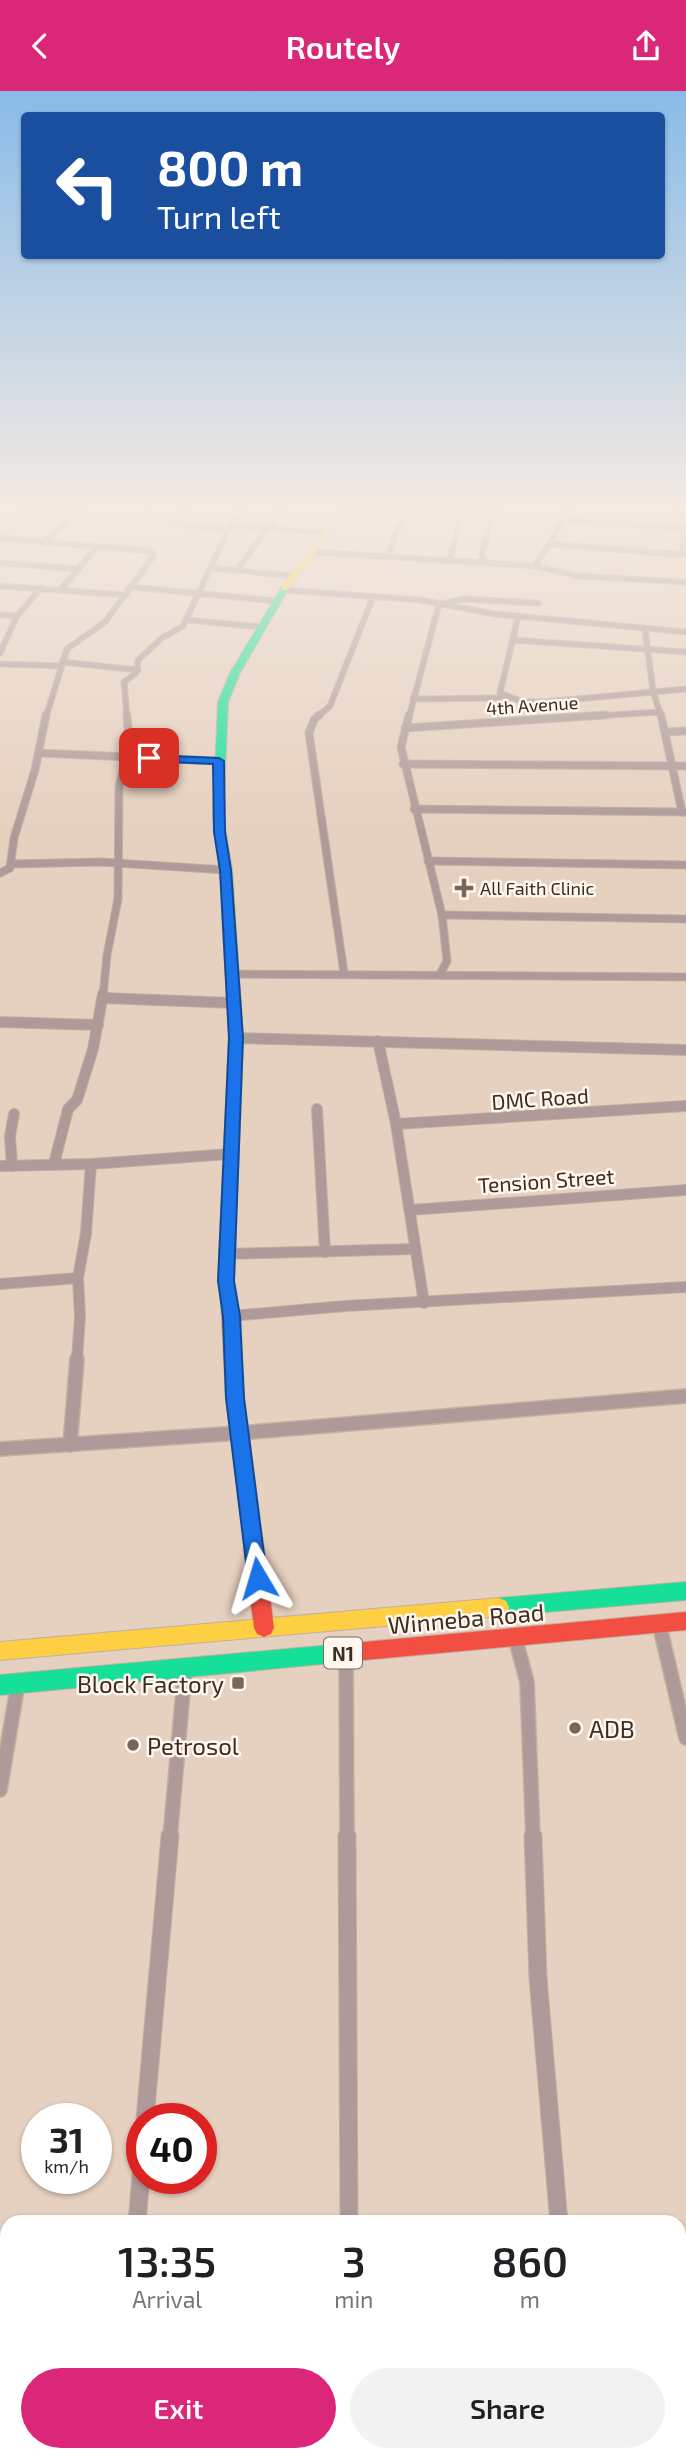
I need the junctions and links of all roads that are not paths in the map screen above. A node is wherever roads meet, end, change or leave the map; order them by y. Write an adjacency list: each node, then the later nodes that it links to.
1 (0, 615): 8 (street)
2 (111, 615): 19 (street)
3 (190, 615): 10 (street)
4 (269, 615): 11 (main road)
5 (366, 615): 45 (street)
6 (436, 615): 24 (street)
7 (497, 615): 9 (street)
8 (18, 616): 15 (street)
9 (518, 617): 12 (street); 14 (street)
10 (187, 620): 11 (street); 20 (street)
11 (262, 627): 31 (main road)
12 (645, 629): 13 (street); 16 (street)
13 (686, 632)
14 (513, 640): 16 (street); 23 (street)
15 (1, 649)
16 (646, 650): 17 (street); 22 (street)
17 (686, 652)
18 (0, 664): 19 (street)
19 (62, 664): 20 (street); 29 (street)
20 (138, 670): 30 (street)
21 (686, 689): 22 (street)
22 (653, 691): 23 (street); 25 (street)
23 (509, 698): 24 (street)
24 (413, 699): 26 (street)
25 (660, 712): 26 (street, 4th Avenue); 28 (street)
26 (405, 728): 32 (street)
27 (686, 731): 28 (street)
28 (666, 732): 33 (street)
29 (39, 753): 30 (street); 39 (street)
30 (126, 758): 31 (street); 38 (street)
31 (219, 761): 41 (main road)
32 (403, 764): 33 (street); 35 (street)
33 (671, 765): 34 (street); 36 (street)
34 (686, 766)
35 (414, 809): 36 (street); 37 (street)
36 (684, 812)
37 (428, 861): 40 (street); 43 (street)
38 (117, 863): 39 (street); 41 (street); 49 (street)
39 (11, 864): 42 (street)
40 (686, 865)
41 (226, 870): 46 (main road)
42 (0, 873)
43 (442, 915): 44 (street); 47 (street)
44 (686, 919)
45 (344, 973): 46 (street); 47 (street)
46 (233, 974): 50 (main road)
47 (440, 974): 48 (street)
48 (686, 977)
49 (103, 998): 50 (street); 52 (street)
50 (234, 1003): 53 (main road)
51 (0, 1022): 52 (street)
52 (98, 1025): 61 (street)
53 (236, 1038): 54 (street); 60 (main road)
54 (378, 1041): 55 (street); 59 (street)
55 (686, 1050)
56 (686, 1106): 59 (street, DMC Road)
57 (317, 1109): 68 (street)
58 (14, 1114): 64 (street)
59 (396, 1124): 66 (street)
60 (230, 1154): 62 (street); 69 (main road)
61 (54, 1164): 62 (street); 64 (street)
62 (91, 1164): 70 (street)
63 (0, 1166): 64 (street)
64 (12, 1166)
65 (686, 1190): 66 (street, Tension Street)
66 (410, 1210): 67 (street)
67 (415, 1249): 68 (street); 73 (street)
68 (325, 1252): 69 (street)
69 (227, 1254): 74 (main road)
70 (78, 1278): 71 (street); 77 (street)
71 (0, 1284)
72 (686, 1287): 73 (street)
73 (424, 1303): 74 (street)
74 (231, 1316): 76 (main road)
75 (686, 1395): 76 (street)
76 (240, 1433): 77 (street); 82 (main road)
77 (70, 1445): 78 (street)
78 (0, 1449)
79 (686, 1591): 82 (main road, Winneba Road / N1)
80 (686, 1621): 81 (main road, Winneba Road / N1)
81 (659, 1623): 83 (main road, Winneba Road / N1); 89 (street)
82 (264, 1627): 84 (main road, Winneba Road / N1)
83 (515, 1637): 85 (main road, Winneba Road / N1); 95 (street)
84 (0, 1651)
85 (346, 1653): 86 (main road, Winneba Road / N1); 94 (street)
86 (185, 1669): 87 (main road, Winneba Road / N1); 91 (street)
87 (18, 1683): 88 (main road, Winneba Road / N1); 90 (street)
88 (0, 1685)
89 (686, 1738)
90 (0, 1790)
91 (146, 2103)
92 (139, 2194): 93 (street)
93 (138, 2215)
94 (349, 2215)
95 (558, 2215)

